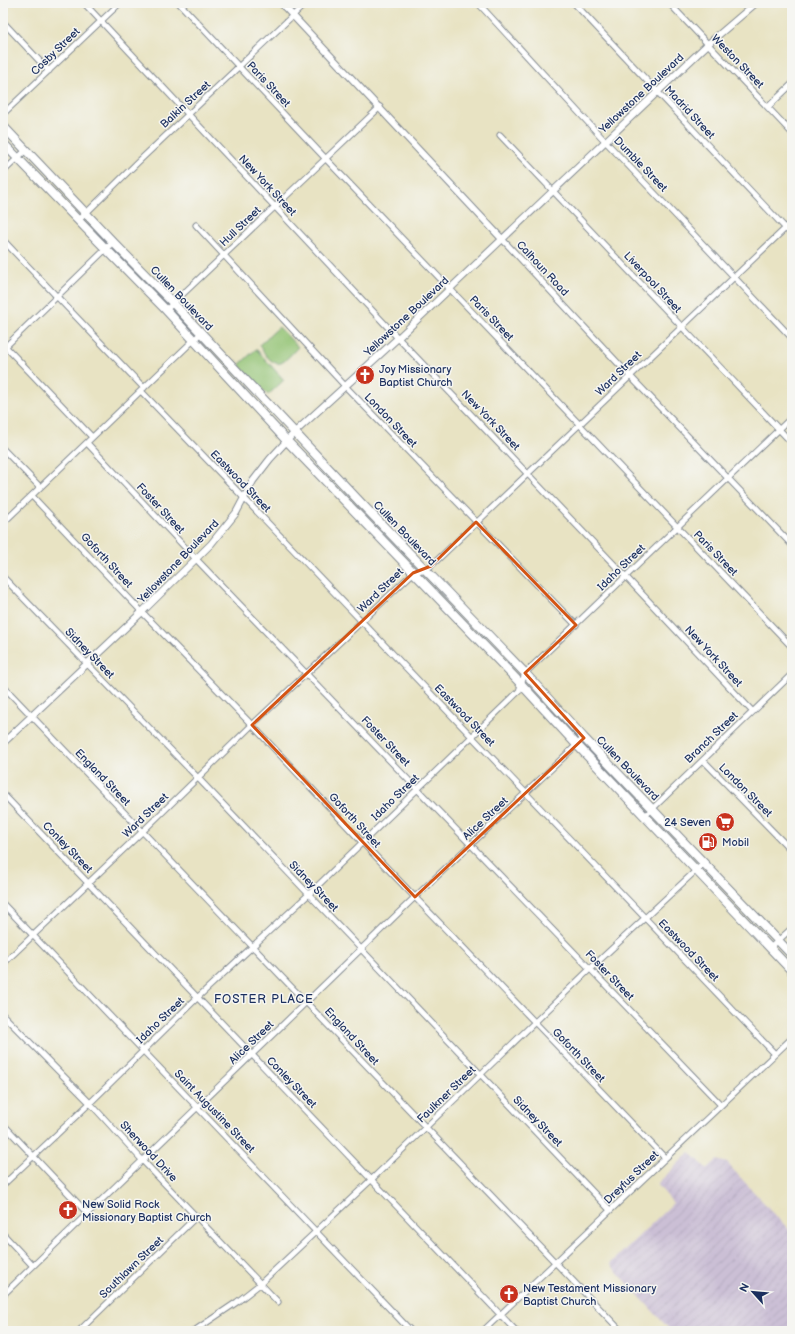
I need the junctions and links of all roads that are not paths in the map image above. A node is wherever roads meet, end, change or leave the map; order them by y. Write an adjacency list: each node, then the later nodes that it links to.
1 (84, 3): 11 (street, New York Street)
2 (120, 3): 11 (street, Cosby Street)
3 (179, 3): 14 (street, Paris Street)
4 (281, 3): 10 (street, Calhoun Road)
5 (306, 3): 10 (street, Balkin Street)
6 (478, 3): 25 (street, Dumble Street)
7 (574, 3): 17 (street, Madrid Street)
8 (669, 3): 13 (street, Weston Street)
9 (756, 3): 13 (street, Yellowstone Boulevard)
10 (293, 16): 14 (street, Balkin Street); 18 (street, Calhoun Road)
11 (101, 21): 15 (street, Cosby Street); 21 (street, New York Street)
12 (3, 22): 15 (street)
13 (708, 44): 17 (street, Yellowstone Boulevard); 19 (street, Weston Street)
14 (240, 66): 21 (street, Balkin Street); 29 (street, Paris Street)
15 (48, 71): 20 (street, Cosby Street)
16 (792, 84): 19 (street)
17 (658, 92): 25 (street, Yellowstone Boulevard); 37 (street, Madrid Street)
18 (380, 107): 29 (street, Hull Street); 39 (street, Calhoun Road)
19 (768, 107): 23 (street, Weston Street)
20 (3, 114)
21 (189, 115): 32 (street, New York Street); 33 (street, Balkin Street)
22 (3, 126): 27 (main road, Cullen Boulevard)
23 (792, 133)
24 (500, 135): 31 (street, Liverpool Street)
25 (605, 141): 31 (street, Yellowstone Boulevard); 44 (street, Dumble Street)
26 (3, 143): 28 (main road, Cullen Boulevard)
27 (26, 150): 28 (street); 33 (main road, Cullen Boulevard)
28 (18, 158): 30 (street); 34 (main road, Cullen Boulevard)
29 (325, 158): 32 (street, Hull Street); 45 (street, Paris Street)
30 (3, 172)
31 (553, 191): 39 (street, Yellowstone Boulevard); 49 (street, Liverpool Street)
32 (275, 206): 43 (street, Hull Street); 51 (street, New York Street)
33 (86, 212): 34 (street, Balkin Street); 41 (main road, Cullen Boulevard)
34 (78, 220): 42 (main road, Cullen Boulevard)
35 (792, 222): 37 (street, Ward Street)
36 (196, 225): 43 (street, London Street)
37 (785, 228): 38 (street, Madrid Street); 44 (street, Ward Street)
38 (792, 235)
39 (502, 239): 45 (street, Yellowstone Boulevard); 55 (street, Calhoun Road)
40 (3, 240): 46 (street, Eastwood Street)
41 (113, 242): 42 (street); 47 (main road, Cullen Boulevard)
42 (106, 249): 46 (street); 48 (main road, Cullen Boulevard)
43 (224, 255): 47 (street, Hull Street); 56 (street, London Street)
44 (734, 276): 49 (street, Ward Street); 52 (street, Dumble Street)
45 (450, 289): 51 (street, Yellowstone Boulevard); 59 (street, Paris Street)
46 (57, 297): 54 (street); 57 (street, Eastwood Street)
47 (173, 303): 48 (street, Hull Street); 50 (main road, Cullen Boulevard)
48 (166, 310): 53 (main road, Cullen Boulevard)
49 (682, 327): 55 (street, Ward Street); 60 (street, Liverpool Street)
50 (201, 333): 53 (street); 61 (main road, Cullen Boulevard)
51 (398, 338): 56 (street, Yellowstone Boulevard); 67 (street, New York Street)
52 (792, 338)
53 (194, 340): 57 (street); 63 (main road, Cullen Boulevard)
54 (4, 347): 62 (street)
55 (630, 376): 59 (street, Ward Street); 68 (street, Calhoun Road)
56 (346, 387): 61 (street, Yellowstone Boulevard); 74 (street, London Street)
57 (142, 390): 62 (street); 71 (street, Eastwood Street)
58 (792, 416): 60 (street, Idaho Street)
59 (580, 424): 67 (street, Ward Street); 76 (street, Paris Street)
60 (778, 429): 65 (street, Liverpool Street); 68 (street, Idaho Street)
61 (294, 432): 63 (street, Yellowstone Boulevard); 72 (main road, Cullen Boulevard)
62 (92, 437): 64 (street)
63 (286, 441): 71 (street, Yellowstone Boulevard); 73 (main road, Cullen Boulevard)
64 (87, 442): 69 (street); 78 (street, Foster Street)
65 (792, 443)
66 (3, 449): 69 (street)
67 (527, 473): 74 (street, Ward Street); 82 (street, New York Street)
68 (728, 478): 76 (street, Idaho Street); 77 (street, Calhoun Road)
69 (40, 487): 70 (street)
70 (32, 496): 75 (street); 83 (street, Goforth Street)
71 (243, 497): 78 (street, Yellowstone Boulevard); 84 (street, Eastwood Street)
72 (362, 504): 73 (main road); 79 (main road, Cullen Boulevard)
73 (354, 510): 80 (main road, Cullen Boulevard)
74 (476, 522): 79 (street, Ward Street); 86 (street, London Street)
75 (3, 523)
76 (677, 527): 82 (street, Idaho Street); 88 (street, Paris Street)
77 (792, 545)
78 (196, 559): 83 (street, Yellowstone Boulevard); 91 (street, Foster Street)
79 (425, 569): 80 (street, Ward Street); 85 (main road, Cullen Boulevard)
80 (413, 573): 84 (street, Ward Street); 87 (main road, Cullen Boulevard)
81 (3, 577): 89 (street, Sidney Street)
82 (626, 577): 86 (street, Idaho Street); 95 (street, New York Street)
83 (142, 612): 89 (street, Yellowstone Boulevard); 97 (street, Goforth Street)
84 (361, 622): 91 (street, Ward Street); 98 (street, Eastwood Street)
85 (476, 622): 87 (main road); 90 (main road, Cullen Boulevard)
86 (576, 625): 90 (street, Idaho Street)
87 (468, 630): 93 (main road, Cullen Boulevard)
88 (792, 647)
89 (86, 664): 96 (street, Yellowstone Boulevard); 103 (street, Sidney Street)
90 (526, 673): 93 (street, Idaho Street); 99 (main road, Cullen Boulevard)
91 (307, 674): 97 (street, Ward Street); 104 (street, Foster Street)
92 (792, 674): 95 (street, Branch Street)
93 (522, 685): 98 (street, Idaho Street); 101 (main road, Cullen Boulevard)
94 (3, 686): 96 (street, England Street)
95 (752, 711): 102 (street, Branch Street)
96 (31, 716): 100 (street, Yellowstone Boulevard); 109 (street, England Street)
97 (252, 725): 103 (street, Ward Street); 110 (street, Goforth Street)
98 (472, 737): 104 (street, Idaho Street); 105 (street, Eastwood Street)
99 (584, 738): 101 (street, Alice Street); 107 (main road, Cullen Boulevard)
100 (3, 743)
101 (577, 745): 105 (street, Alice Street); 108 (main road, Cullen Boulevard)
102 (703, 760): 107 (street, Branch Street); 112 (street, London Street)
103 (197, 777): 109 (street, Ward Street); 116 (street, Sidney Street)
104 (418, 789): 110 (street, Idaho Street); 111 (street, Foster Street)
105 (526, 793): 111 (street, Alice Street); 119 (street, Eastwood Street)
106 (3, 794): 115 (street, Conley Street)
107 (652, 808): 108 (street, Branch Street); 113 (main road, Cullen Boulevard)
108 (645, 816): 114 (main road, Cullen Boulevard)
109 (142, 832): 115 (street, Ward Street); 123 (street, England Street)
110 (362, 842): 116 (street, Idaho Street); 117 (street, Goforth Street)
111 (471, 845): 117 (street, Alice Street); 128 (street, Foster Street)
112 (792, 851)
113 (704, 863): 114 (street, Faulkner Street); 122 (main road, Cullen Boulevard)
114 (696, 870): 119 (street, Faulkner Street); 124 (main road, Cullen Boulevard)
115 (89, 882): 121 (street, Ward Street); 130 (street, Conley Street)
116 (308, 895): 123 (street, Idaho Street); 125 (street, Sidney Street)
117 (415, 897): 125 (street, Alice Street); 133 (street, Goforth Street)
118 (3, 904): 121 (street, Saint Augustine Street)
119 (645, 919): 128 (street, Faulkner Street); 136 (street, Eastwood Street)
120 (792, 928): 122 (street)
121 (33, 935): 127 (street, Ward Street); 135 (street, Saint Augustine Street)
122 (779, 941): 124 (street); 126 (main road, Cullen Boulevard)
123 (252, 946): 130 (street, Idaho Street); 131 (street, England Street)
124 (770, 948): 129 (main road, Cullen Boulevard)
125 (361, 949): 131 (street, Alice Street); 138 (street, Sidney Street)
126 (792, 955)
127 (3, 964)
128 (590, 969): 133 (street, Faulkner Street); 140 (street, Foster Street)
129 (792, 971)
130 (197, 998): 135 (street, Idaho Street); 137 (street, Conley Street)
131 (306, 1002): 137 (street, Alice Street); 143 (street, England Street)
132 (3, 1015): 139 (street, Sherwood Drive)
133 (534, 1022): 138 (street, Faulkner Street); 145 (street, Goforth Street)
134 (792, 1038): 136 (street, Dreyfus Street)
135 (143, 1051): 139 (street, Idaho Street); 141 (street, Saint Augustine Street)
136 (775, 1054): 140 (street, Dreyfus Street)
137 (252, 1055): 141 (street, Alice Street); 147 (street, Conley Street)
138 (481, 1074): 143 (street, Faulkner Street); 149 (street, Sidney Street)
139 (90, 1102): 144 (street, Idaho Street); 146 (street, Sherwood Drive)
140 (721, 1105): 145 (street, Dreyfus Street)
141 (198, 1107): 146 (street, Alice Street); 152 (street, Saint Augustine Street)
142 (3, 1124): 144 (street)
143 (425, 1128): 147 (street, Faulkner Street); 154 (street, England Street)
144 (33, 1155): 148 (street, Idaho Street); 150 (street)
145 (665, 1158): 149 (street, Dreyfus Street)
146 (143, 1161): 150 (street, Alice Street); 151 (street, Sherwood Drive)
147 (371, 1180): 152 (street, Faulkner Street); 159 (street, Conley Street)
148 (3, 1185)
149 (610, 1210): 154 (street, Dreyfus Street)
150 (88, 1214): 155 (street, Alice Street)
151 (197, 1216): 156 (street, Sherwood Drive); 160 (street, Southlawn Street)
152 (316, 1232): 156 (street, Faulkner Street); 162 (street, Saint Augustine Street)
153 (3, 1234): 155 (street)
154 (555, 1263): 159 (street, Dreyfus Street); 165 (street, England Street)
155 (33, 1266): 157 (street, Alice Street)
156 (260, 1284): 158 (street, Sherwood Drive); 161 (street, Faulkner Street)
157 (3, 1295)
158 (278, 1302)
159 (501, 1315): 163 (street, Dreyfus Street); 164 (street, Conley Street)
160 (79, 1331)
161 (194, 1331)
162 (412, 1331)
163 (484, 1331)
164 (516, 1331)
165 (621, 1331)

